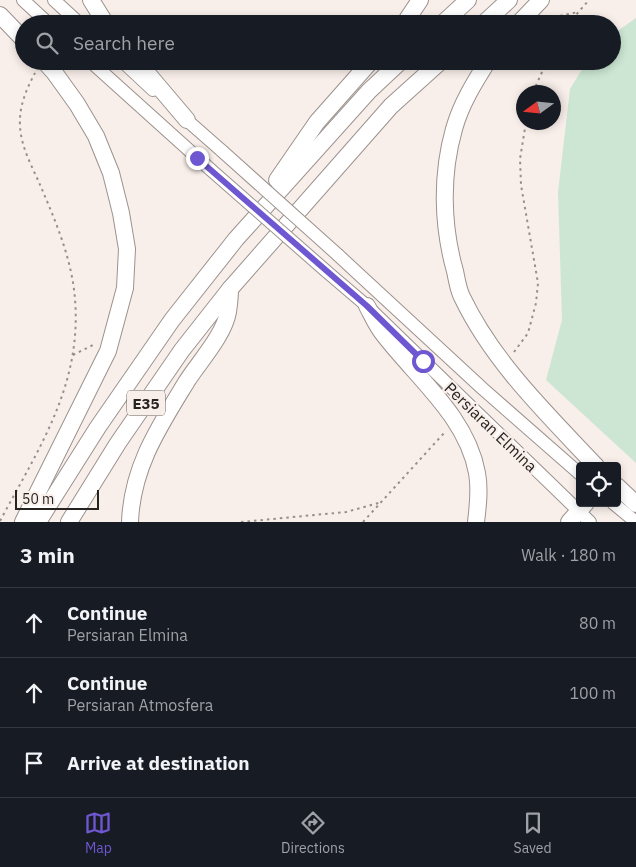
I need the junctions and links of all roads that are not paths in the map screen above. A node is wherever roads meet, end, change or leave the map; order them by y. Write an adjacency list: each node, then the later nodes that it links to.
1 (23, 0): 9 (main road)
2 (54, 0): 10 (main road)
3 (91, 0): 11 (highway)
4 (420, 0): 12 (highway)
5 (468, 0): 13 (highway)
6 (509, 0): 14 (highway)
7 (541, 0): 15 (highway)
8 (0, 15): 16 (highway)
9 (39, 15)
10 (70, 15)
11 (100, 15)
12 (410, 15)
13 (452, 15)
14 (493, 15)
15 (527, 15)
16 (15, 31)
17 (48, 70): 35 (highway)
18 (100, 70): 28 (main road, Persiaran Elmina, bridge)
19 (132, 70): 25 (main road, Persiaran Elmina)
20 (145, 70): 25 (highway)
21 (363, 70): 26 (highway)
22 (391, 70): 26 (highway, E35)
23 (431, 70): 27 (highway, E35)
24 (482, 70): 29 (highway)
25 (188, 120): 30 (main road, Persiaran Elmina, bridge)
26 (236, 239): 36 (highway, E35)
27 (230, 289): 37 (highway, E35); 38 (highway)
28 (367, 306): 34 (main road, Persiaran Elmina); 39 (highway)
29 (592, 462)
30 (576, 470)
31 (621, 490): 32 (highway)
32 (636, 504)
33 (618, 507): 40 (main road)
34 (581, 515)
35 (23, 522)
36 (38, 522)
37 (69, 522)
38 (130, 522)
39 (476, 522)
40 (636, 522)

